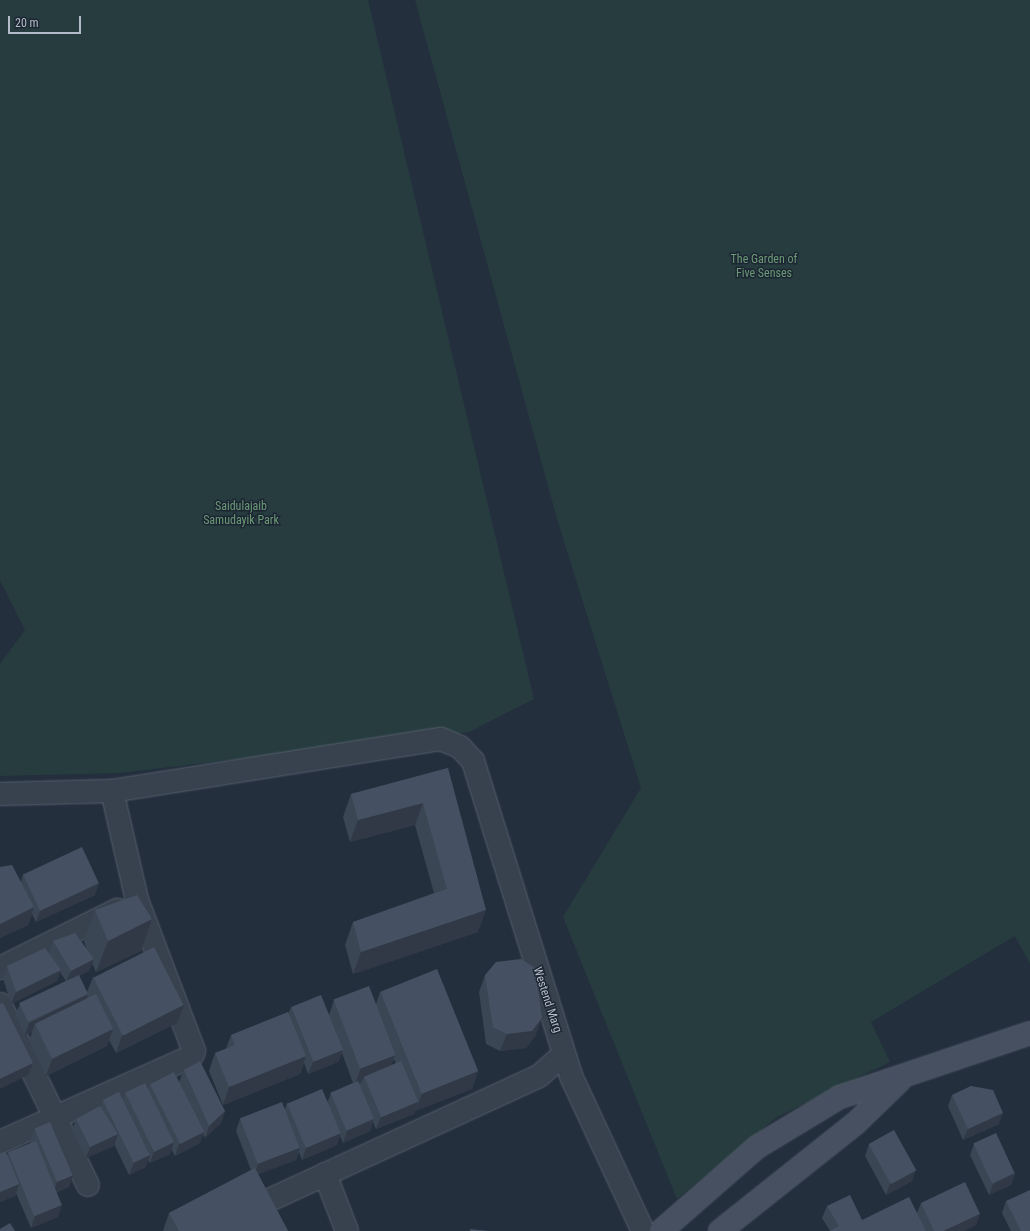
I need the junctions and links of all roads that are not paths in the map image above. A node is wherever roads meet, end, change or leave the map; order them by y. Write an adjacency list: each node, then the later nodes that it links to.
1 (112, 791): 2 (street); 3 (street); 7 (street, Westend Marg)
2 (0, 794)
3 (137, 900): 4 (street); 9 (street)
4 (0, 968)
5 (0, 1005): 9 (street)
6 (1030, 1033): 8 (street)
7 (564, 1054): 11 (street); 15 (street, Westend Marg)
8 (901, 1078): 16 (street); 17 (street)
9 (56, 1117): 10 (street); 12 (street)
10 (0, 1142)
11 (325, 1174): 13 (street); 14 (street)
12 (88, 1185)
13 (263, 1202)
14 (347, 1231)
15 (643, 1231)
16 (661, 1231)
17 (720, 1231)

